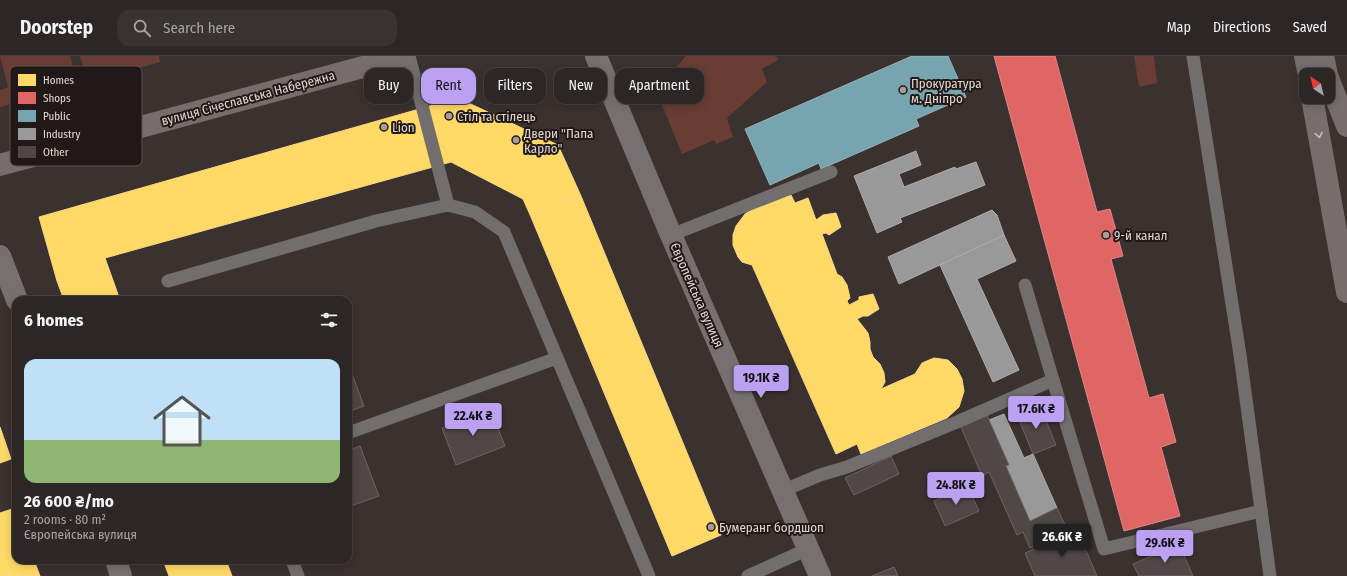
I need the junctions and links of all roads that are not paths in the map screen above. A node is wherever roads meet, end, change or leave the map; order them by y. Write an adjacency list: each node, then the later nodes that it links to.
1 (404, 56): 12 (main road, вулиця Січеславська Набережна)
2 (409, 56): 16 (lane)
3 (596, 56): 17 (street, Європейська вулиця)
4 (1193, 56): 27 (lane)
5 (1305, 56): 7 (main road)
6 (1322, 56): 8 (main road)
7 (1308, 68)
8 (1326, 68)
9 (1335, 94): 11 (main road)
10 (1313, 104): 21 (main road, one-way to 21)
11 (1347, 126)
12 (142, 127)
13 (10, 162): 14 (main road, вулиця Січеславська Набережна)
14 (0, 165)
15 (831, 172): 17 (lane)
16 (448, 205): 19 (lane); 23 (lane)
17 (671, 235): 26 (street, Європейська вулиця)
18 (0, 256): 22 (street)
19 (168, 281)
20 (1025, 285): 24 (lane)
21 (1347, 292)
22 (15, 296)
23 (557, 358): 25 (lane); 33 (lane)
24 (1053, 380): 26 (lane); 27 (lane)
25 (352, 432)
26 (782, 491): 28 (street, Європейська вулиця)
27 (1261, 511): 36 (lane)
28 (808, 548): 34 (lane); 35 (street, Європейська вулиця)
29 (118, 564): 31 (street)
30 (294, 564): 32 (lane)
31 (122, 576)
32 (298, 576)
33 (649, 576)
34 (748, 576)
35 (820, 576)
36 (1270, 576)

